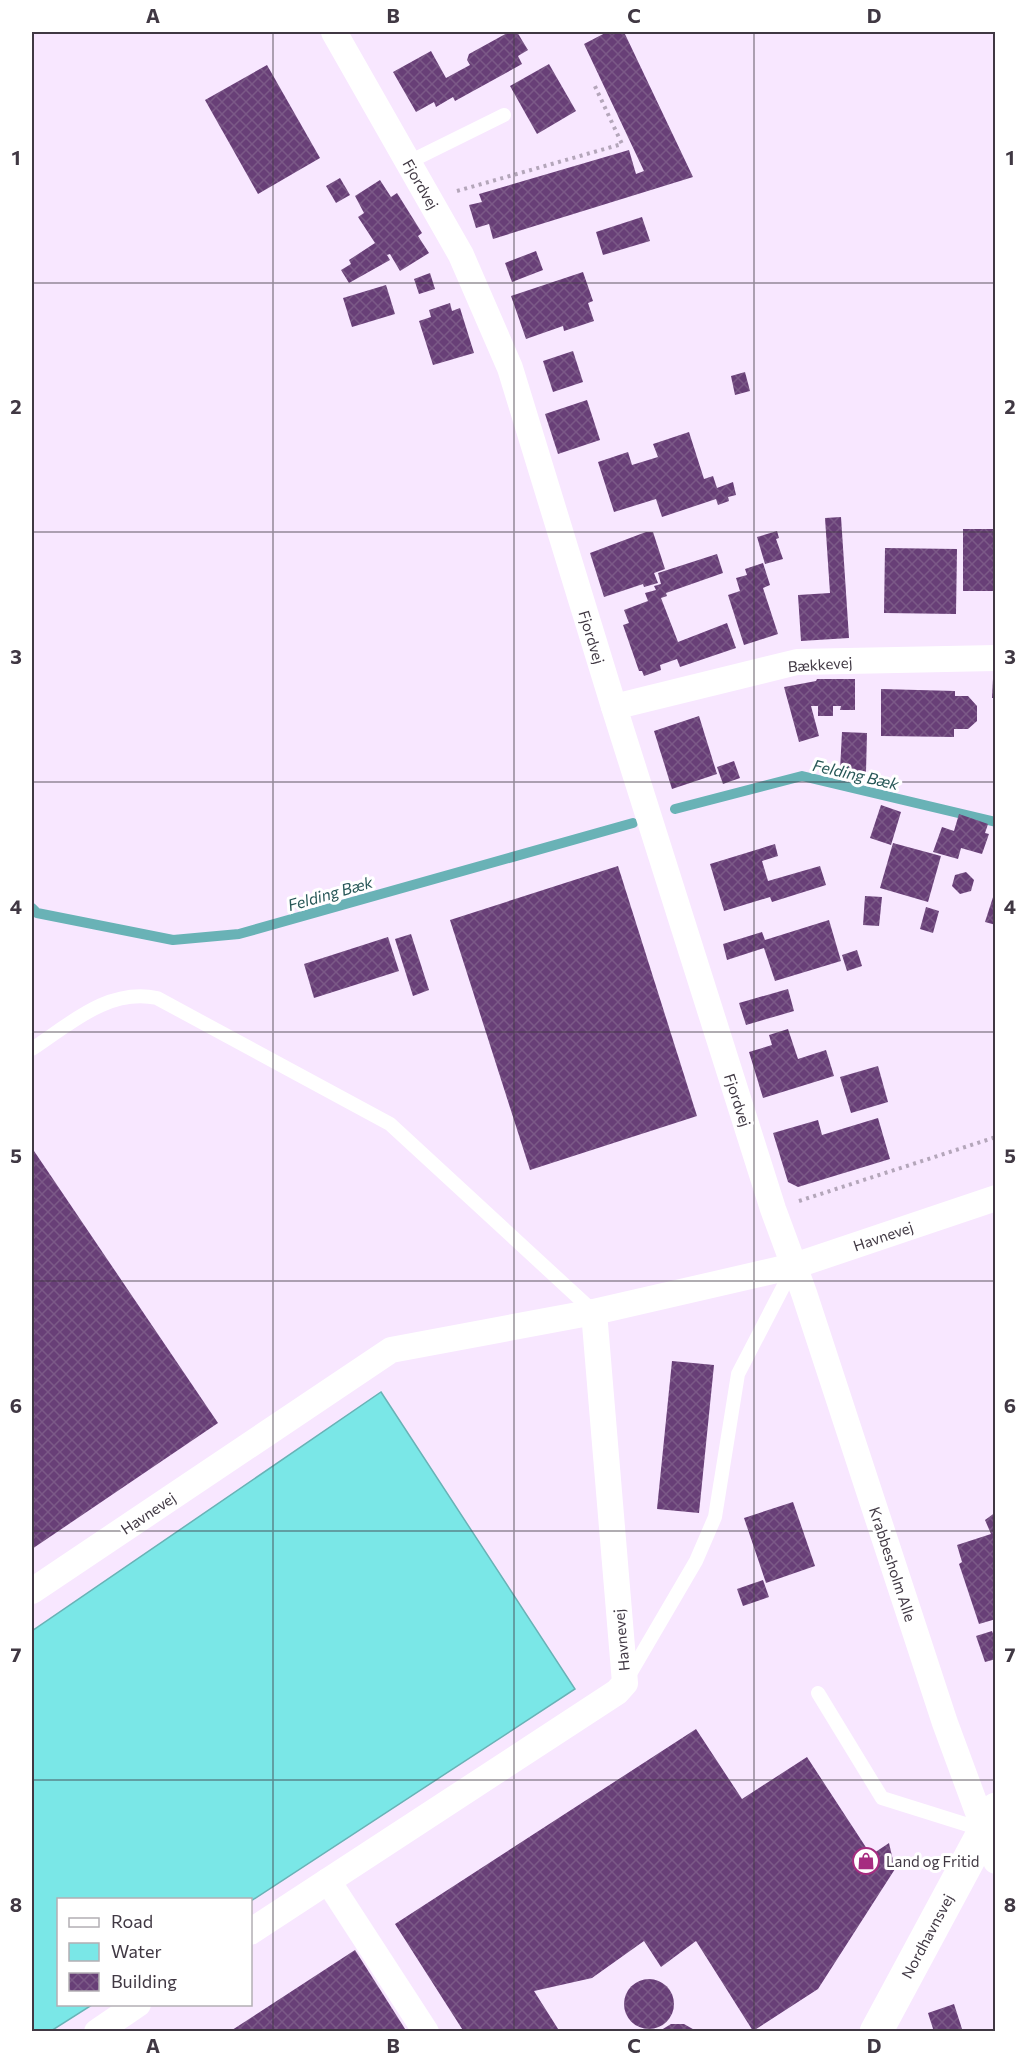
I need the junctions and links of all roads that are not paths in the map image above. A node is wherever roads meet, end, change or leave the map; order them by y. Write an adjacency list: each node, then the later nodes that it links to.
1 (334, 32): 3 (street, Fjordvej)
2 (504, 115): 3 (lane)
3 (409, 162): 5 (street, Fjordvej)
4 (996, 658): 5 (street, Bækkevej)
5 (614, 708): 8 (street, Fjordvej)
6 (32, 1049): 9 (lane)
7 (996, 1198): 8 (street, Havnevej)
8 (794, 1266): 9 (street, Havnevej); 11 (lane); 13 (street, Krabbesholm Alle)
9 (594, 1312): 10 (street, Havnevej); 11 (street, Havnevej)
10 (32, 1591)
11 (625, 1683): 15 (street, Havnevej)
12 (818, 1693): 13 (lane)
13 (990, 1819): 14 (street, Krabbesholm Alle); 20 (street, Nordhavnsvej)
14 (996, 1861)
15 (328, 1881): 16 (street, Havnevej); 19 (street)
16 (252, 1931)
17 (135, 2006): 18 (street)
18 (97, 2031)
19 (426, 2031)
20 (876, 2031)

